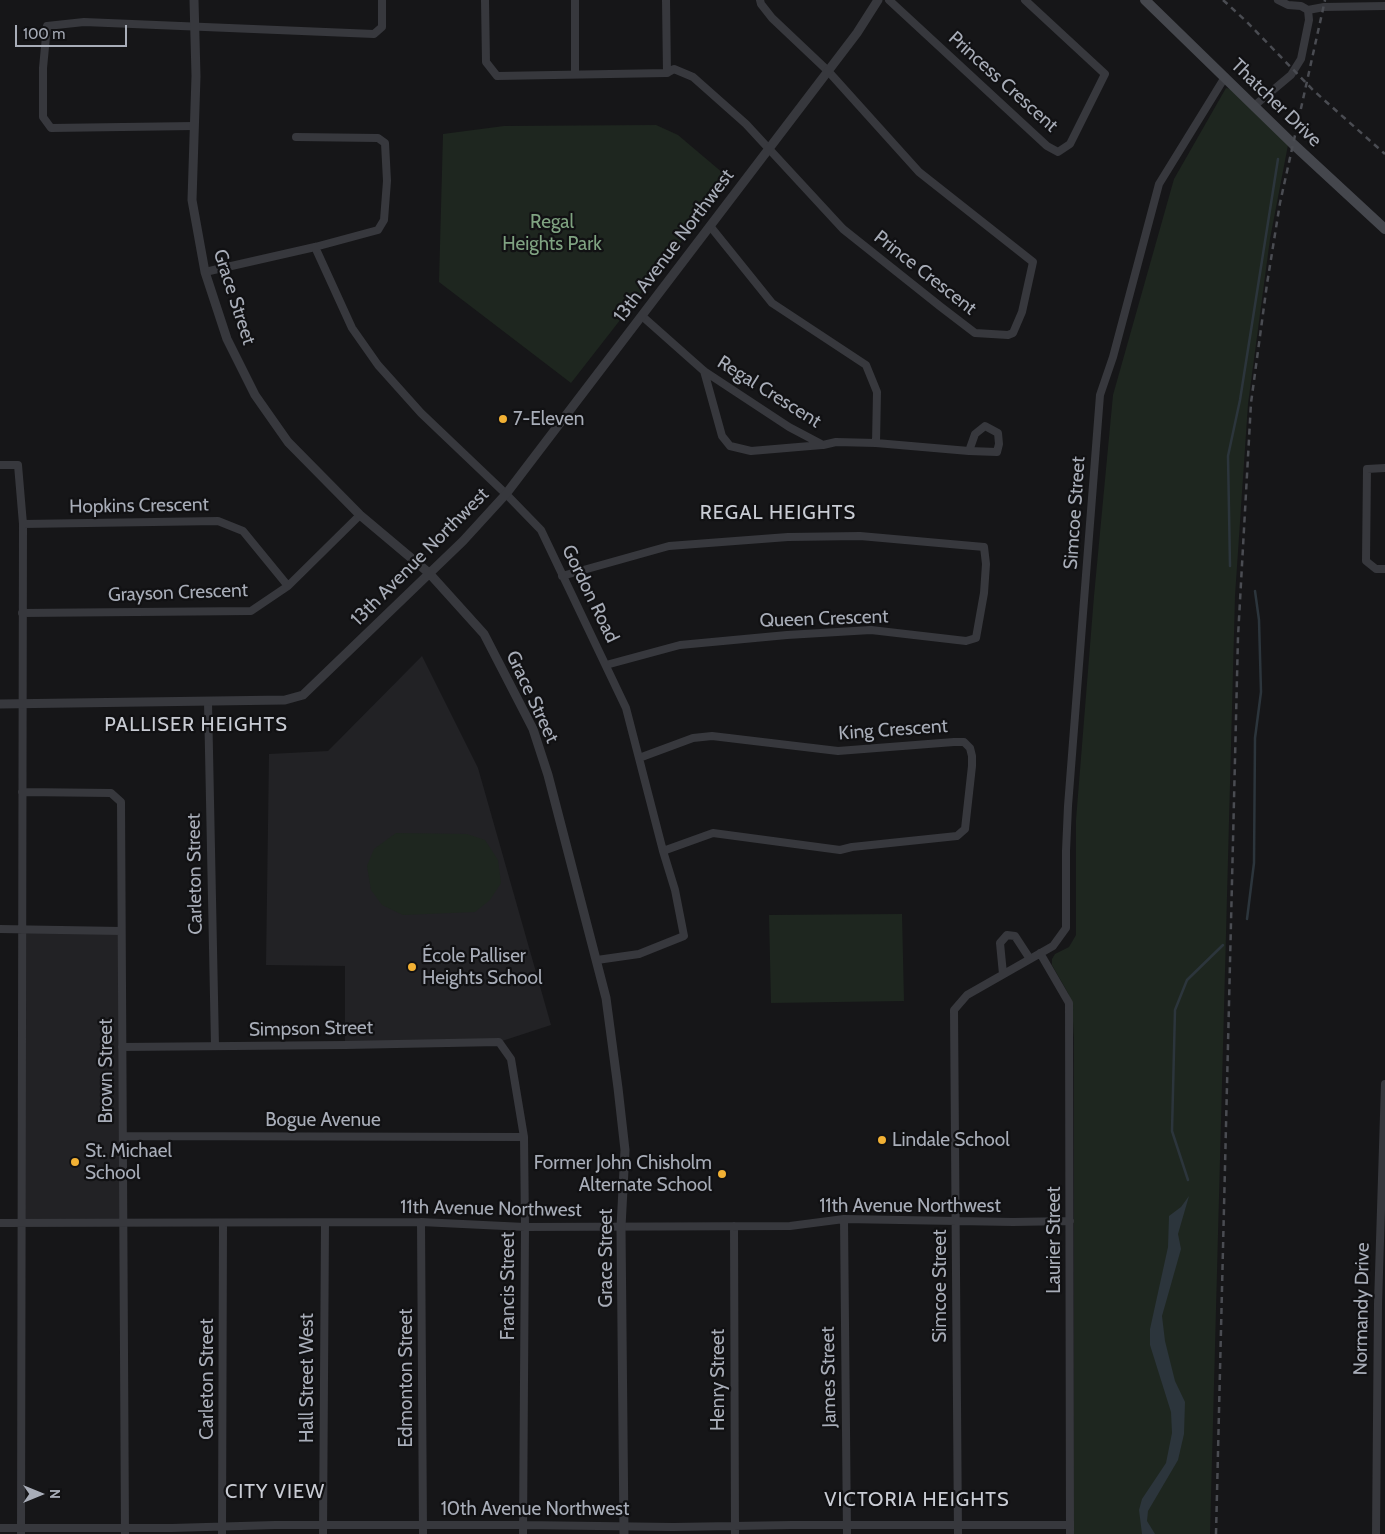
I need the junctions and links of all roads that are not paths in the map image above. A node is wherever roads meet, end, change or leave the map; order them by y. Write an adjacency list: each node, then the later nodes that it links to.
1 (194, 0): 14 (street, Grace Street)
2 (382, 0): 14 (street)
3 (485, 0): 17 (street)
4 (575, 0): 17 (street)
5 (666, 0): 16 (street)
6 (760, 0): 15 (street)
7 (878, 0): 15 (street, 13th Avenue Northwest)
8 (889, 0): 9 (street, Princess Crescent)
9 (1025, 0)
10 (1145, 0): 18 (main road, Thatcher Drive)
11 (1278, 0): 13 (street)
12 (1385, 6): 13 (street)
13 (1308, 10): 19 (street)
14 (194, 27): 20 (street, Grace Street); 20 (street)
15 (828, 71): 22 (street, 13th Avenue Northwest); 22 (street, Prince Crescent)
16 (666, 73): 17 (street); 22 (street)
17 (575, 74)
18 (1225, 77): 19 (main road, Thatcher Drive); 52 (street, Simcoe Street)
19 (1254, 106): 24 (main road, Thatcher Drive)
20 (194, 126): 26 (street, Grace Street)
21 (296, 137): 25 (street)
22 (768, 148): 23 (street, 13th Avenue Northwest)
23 (710, 226): 27 (street, 13th Avenue Northwest); 29 (street)
24 (1385, 229)
25 (315, 247): 26 (street); 34 (street, Gordon Road)
26 (205, 272): 35 (street, Grace Street)
27 (642, 316): 28 (street, Regal Crescent); 34 (street, 13th Avenue Northwest)
28 (704, 371): 30 (street, Regal Crescent); 30 (street)
29 (876, 443): 30 (street, Regal Crescent); 31 (street, Regal Crescent)
30 (823, 445)
31 (969, 450)
32 (0, 465): 36 (street)
33 (1385, 468): 37 (street)
34 (506, 494): 38 (street, 13th Avenue Northwest); 39 (street, Gordon Road)
35 (360, 516): 38 (street, Grace Street); 40 (street, Grayson Crescent)
36 (23, 524): 40 (street, Hopkins Crescent); 41 (street)
37 (1385, 569)
38 (429, 573): 43 (street, 13th Avenue Northwest); 54 (street, Grace Street)
39 (562, 576): 42 (street, Gordon Road); 42 (street, Queen Crescent)
40 (288, 586): 41 (street, Grayson Crescent)
41 (22, 613): 45 (street)
42 (606, 665): 46 (street, Gordon Road)
43 (208, 702): 45 (street, 13th Avenue Northwest); 58 (street, Carleton Street)
44 (0, 704): 45 (street, 13th Avenue Northwest)
45 (22, 704): 47 (street)
46 (639, 758): 48 (street, Gordon Road); 48 (street, King Crescent)
47 (22, 792): 50 (street); 51 (street, Brown Street)
48 (663, 851): 54 (street, Gordon Road)
49 (0, 929): 50 (street)
50 (21, 929): 51 (street); 66 (street)
51 (121, 931): 57 (street, Brown Street)
52 (1040, 953): 53 (street, Simcoe Street); 65 (street, Laurier Street)
53 (1030, 959): 55 (street, Simcoe Street); 55 (street)
54 (597, 960): 74 (street, Grace Street)
55 (1003, 974): 64 (street, Simcoe Street)
56 (499, 1042): 58 (street, Simpson Street); 61 (street, Francis Street)
57 (122, 1046): 58 (street, Simpson Street); 60 (street, Brown Street)
58 (215, 1046)
59 (1385, 1084): 62 (street, Normandy Drive)
60 (123, 1136): 61 (street, Bogue Avenue); 67 (street, Brown Street)
61 (524, 1137): 73 (street, Francis Street)
62 (1383, 1174): 75 (street, Normandy Drive)
63 (844, 1219): 64 (street, 11th Avenue Northwest); 72 (street, 11th Avenue Northwest); 81 (street, James Street)
64 (956, 1220): 65 (street, 11th Avenue Northwest); 78 (street, Simcoe Street)
65 (1070, 1221): 82 (street, Laurier Street)
66 (20, 1222): 67 (street, 11th Avenue Northwest); 69 (street, 11th Avenue Northwest); 88 (street)
67 (124, 1222): 71 (street, 11th Avenue Northwest); 89 (street, Brown Street)
68 (421, 1222): 70 (street, 11th Avenue Northwest); 73 (street, 11th Avenue Northwest); 79 (street, Edmonton Street)
69 (0, 1223)
70 (325, 1223): 71 (street, 11th Avenue Northwest); 85 (street, Hall Street West)
71 (223, 1224): 84 (street, Carleton Street)
72 (734, 1226): 74 (street, 11th Avenue Northwest); 87 (street, Henry Street)
73 (525, 1227): 74 (street, 11th Avenue Northwest); 80 (street, Francis Street)
74 (621, 1227): 86 (street, Grace Street)
75 (1382, 1304): 76 (street, Normandy Drive)
76 (1376, 1429): 77 (street); 95 (street, Normandy Drive)
77 (1385, 1429)
78 (958, 1524): 81 (street, 10th Avenue Northwest); 82 (street, 10th Avenue Northwest); 93 (street, Simcoe Street)
79 (423, 1525): 80 (street, 10th Avenue Northwest); 85 (street, 10th Avenue Northwest); 90 (street, Edmonton Street)
80 (523, 1525): 86 (street, 10th Avenue Northwest); 91 (street, Francis Street)
81 (847, 1525): 87 (street, 10th Avenue Northwest); 92 (street, James Street)
82 (1070, 1525): 94 (street, Laurier Street)
83 (0, 1528): 88 (street, 10th Avenue Northwest)
84 (222, 1530): 85 (street, 10th Avenue Northwest); 89 (street, 10th Avenue Northwest)
85 (323, 1530)
86 (624, 1530): 87 (street, 10th Avenue Northwest)
87 (735, 1530)
88 (21, 1531): 89 (street, 10th Avenue Northwest)
89 (124, 1531)
90 (423, 1534)
91 (523, 1534)
92 (847, 1534)
93 (958, 1534)
94 (1070, 1534)
95 (1376, 1534)

